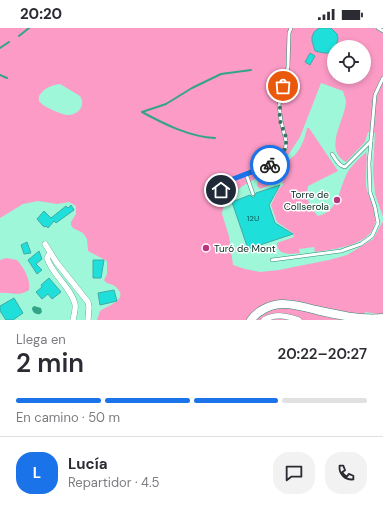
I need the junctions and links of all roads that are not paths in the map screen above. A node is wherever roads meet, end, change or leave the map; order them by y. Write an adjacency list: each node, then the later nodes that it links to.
1 (291, 28): 7 (lane)
2 (378, 28): 3 (lane)
3 (383, 31)
4 (383, 78): 5 (lane)
5 (371, 141): 6 (lane); 12 (lane)
6 (332, 154)
7 (246, 174): 8 (lane); 9 (lane)
8 (221, 190)
9 (253, 194)
10 (45, 244): 11 (street)
11 (50, 253): 14 (street); 15 (street)
12 (272, 260)
13 (383, 318): 16 (street)
14 (73, 320)
15 (88, 320)
16 (250, 320)
17 (264, 320): 18 (street)
18 (300, 320)

